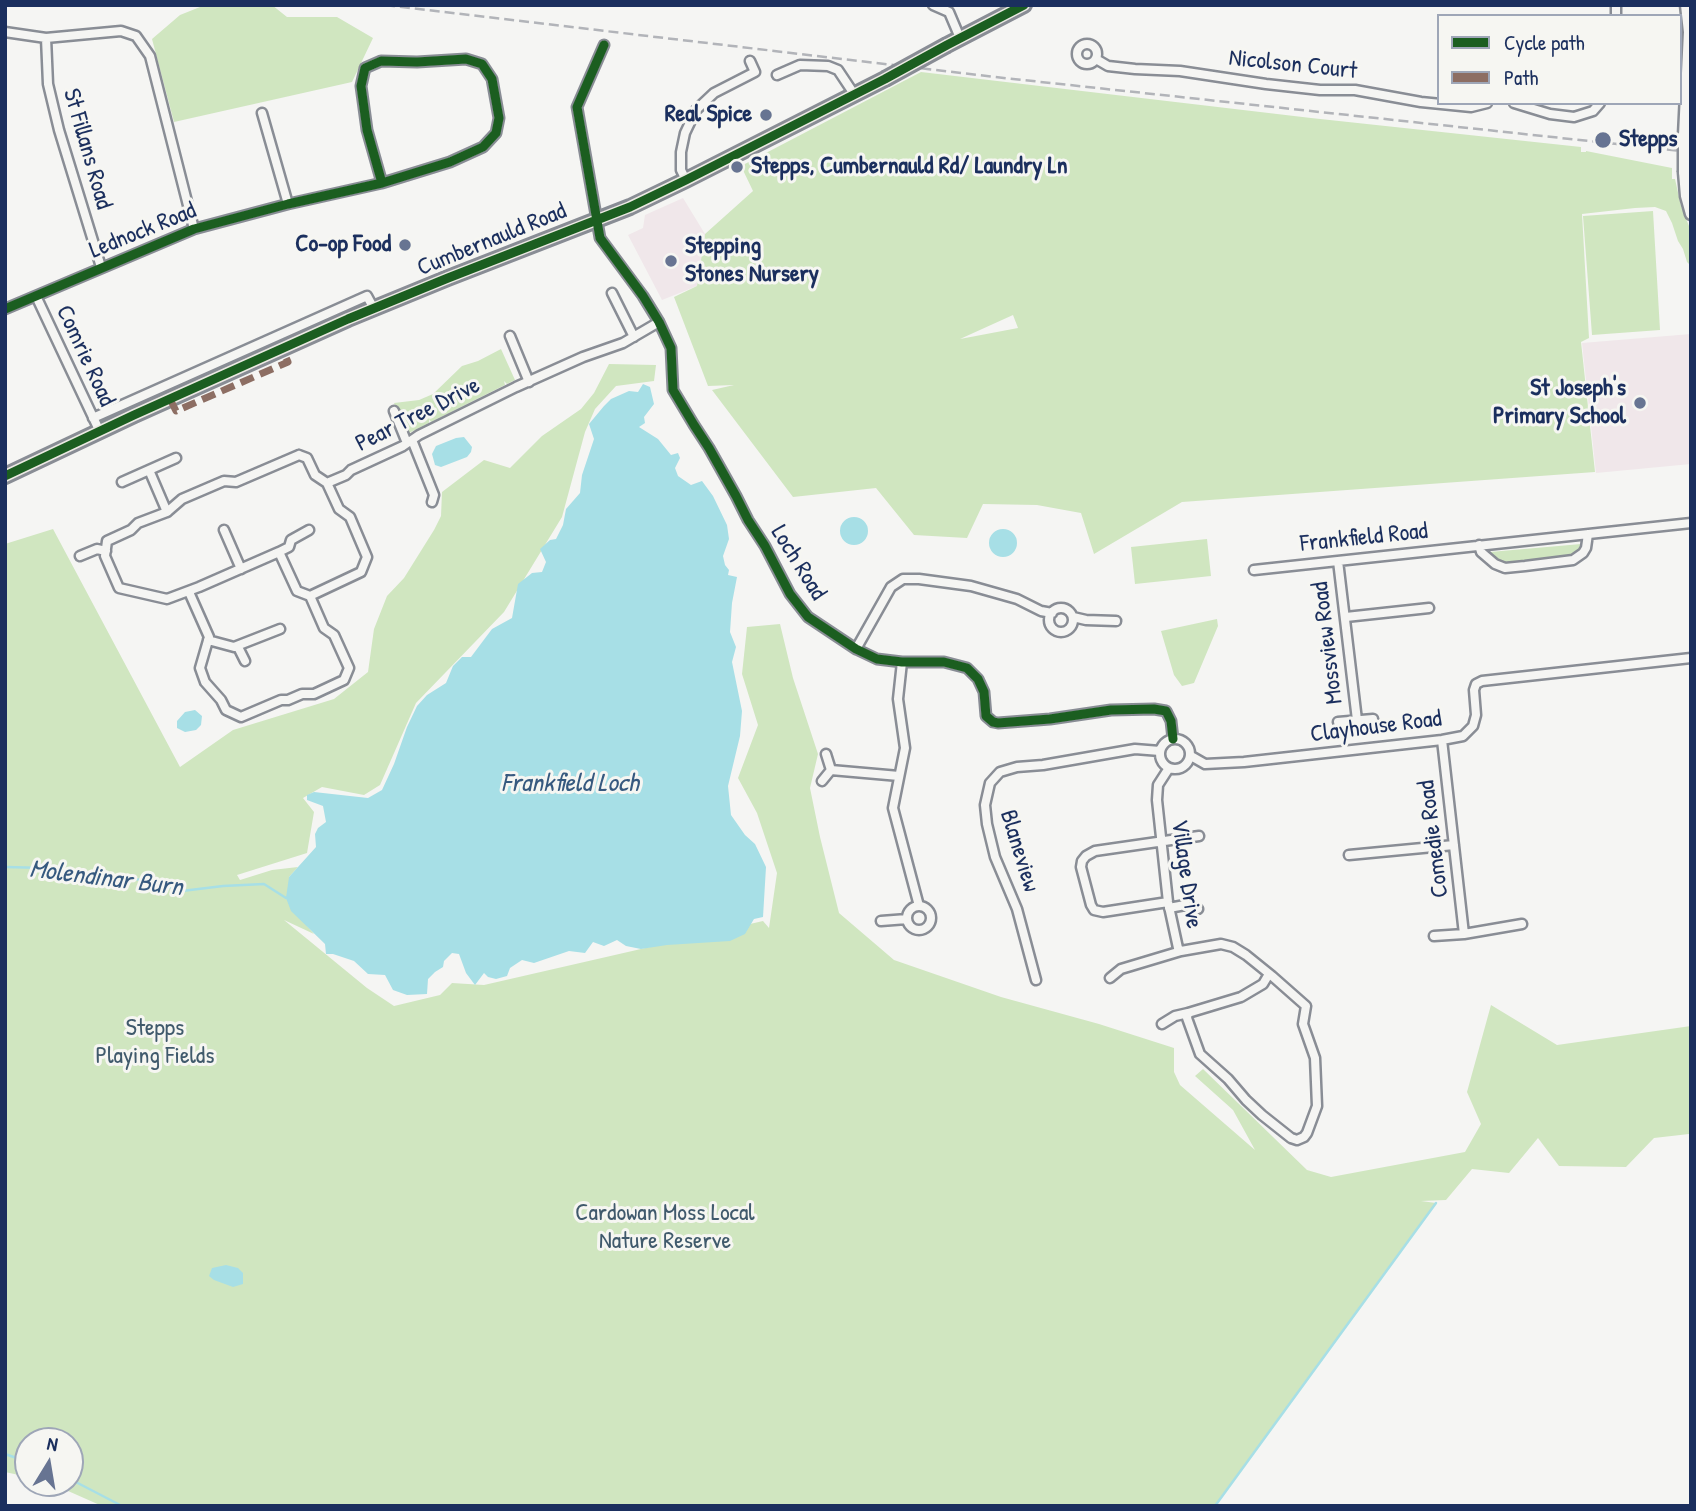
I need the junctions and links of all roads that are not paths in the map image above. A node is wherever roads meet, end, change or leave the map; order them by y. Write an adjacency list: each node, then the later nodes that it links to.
1 (933, 5): 6 (street)
2 (1024, 5): 6 (main road, Cumbernauld Road)
3 (1686, 5): 21 (street, bridge)
4 (5, 32): 5 (street)
5 (46, 38): 23 (street); 24 (street, St Fillans Road)
6 (960, 38): 11 (main road, Cumbernauld Road, bridge)
7 (604, 45): 22 (street, Loch Road)
8 (1096, 59): 12 (street, Nicolson Court)
9 (750, 61): 18 (street)
10 (777, 75): 11 (street)
11 (854, 94): 18 (main road, Cumbernauld Road)
12 (1437, 104)
13 (1451, 105): 14 (street, Nicolson Court)
14 (1479, 105)
15 (1521, 105): 16 (street)
16 (1598, 105)
17 (262, 113): 20 (street)
18 (686, 180): 22 (main road, Cumbernauld Road)
19 (382, 183): 19 (street); 20 (street, Lednock Road)
20 (288, 204): 23 (street, Lednock Road)
21 (1691, 214)
22 (597, 219): 28 (main road, Cumbernauld Road); 29 (street, Loch Road)
23 (194, 229): 24 (street, Lednock Road)
24 (102, 267): 26 (street, Lednock Road)
25 (612, 293): 31 (street)
26 (36, 296): 27 (street, Lednock Road); 34 (street, Comrie Road)
27 (5, 309)
28 (374, 309): 34 (street); 35 (main road, Cumbernauld Road)
29 (659, 322): 31 (street, Pear Tree Drive); 65 (street, Loch Road)
30 (510, 336): 32 (street)
31 (634, 337): 32 (street, Pear Tree Drive)
32 (529, 382): 36 (street, Pear Tree Drive)
33 (394, 411): 36 (street)
34 (93, 418): 35 (street, Comrie Road)
35 (100, 432): 39 (main road, Cumbernauld Road)
36 (410, 441): 41 (street, Pear Tree Drive); 42 (street)
37 (176, 458): 38 (street)
38 (149, 470): 40 (street); 43 (street)
39 (5, 476)
40 (122, 482)
41 (327, 483): 43 (street); 56 (street)
42 (432, 502)
43 (167, 512): 49 (street)
44 (1691, 523): 47 (street, Frankfield Road)
45 (223, 530): 53 (street)
46 (309, 530): 50 (street)
47 (1587, 534): 48 (street, Frankfield Road); 48 (street)
48 (1479, 545): 52 (street, Frankfield Road)
49 (106, 551): 51 (street); 55 (street)
50 (279, 552): 53 (street); 56 (street)
51 (80, 556)
52 (1338, 561): 54 (street, Frankfield Road); 60 (street, Mossview Road)
53 (241, 569): 55 (street)
54 (1254, 570)
55 (189, 592): 63 (street)
56 (310, 596): 63 (street)
57 (1429, 608): 60 (street)
58 (1052, 613): 59 (street); 59 (street); 65 (street)
59 (1073, 617): 61 (street)
60 (1346, 617): 70 (street, Mossview Road)
61 (1115, 621)
62 (281, 629): 64 (street)
63 (208, 640): 64 (street)
64 (238, 647): 67 (street)
65 (856, 649): 68 (street, Loch Road)
66 (1691, 658): 73 (street, Clayhouse Road)
67 (244, 661)
68 (902, 662): 72 (street, Loch Road); 79 (street)
69 (1373, 719): 70 (street, Mossview Road)
70 (1357, 720): 71 (street, Mossview Road)
71 (1338, 722)
72 (1174, 739): 74 (street); 76 (street)
73 (1442, 740): 76 (street, Clayhouse Road); 83 (street, Comedie Road)
74 (1160, 751): 77 (street); 96 (street, Blaneview)
75 (826, 754): 78 (street)
76 (1191, 756): 77 (street)
77 (1169, 768): 82 (street, Village Drive)
78 (831, 770): 79 (street); 80 (street)
79 (899, 776): 86 (street)
80 (822, 780)
81 (1199, 836): 82 (street)
82 (1161, 841): 85 (street, Village Drive); 85 (street)
83 (1454, 845): 84 (street); 91 (street, Comedie Road)
84 (1349, 855)
85 (1168, 905): 87 (street); 93 (street, Village Drive)
86 (919, 906): 88 (street); 88 (street)
87 (1198, 909)
88 (906, 919): 89 (street)
89 (881, 921)
90 (1522, 924): 91 (street)
91 (1464, 934): 92 (street)
92 (1434, 936)
93 (1181, 951): 94 (street, Village Drive); 95 (street)
94 (1269, 974): 97 (street); 97 (street, Village Drive)
95 (1110, 978)
96 (1036, 980)
97 (1188, 1013): 98 (street)
98 (1162, 1024)

